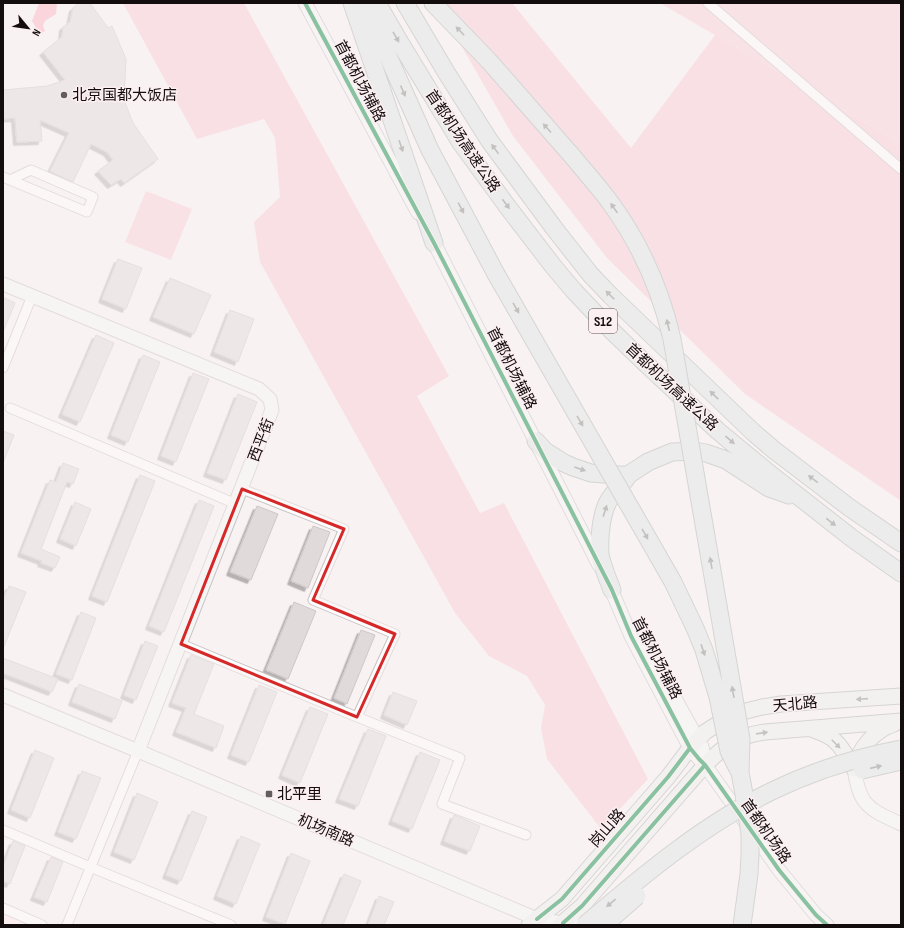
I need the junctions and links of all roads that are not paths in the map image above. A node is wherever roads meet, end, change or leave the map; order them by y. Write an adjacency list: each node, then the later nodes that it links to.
1 (305, 3): 10 (street, 首都机场辅路)
2 (352, 3): 10 (highway, one-way to 10)
3 (369, 3): 35 (highway, one-way to 35, bridge)
4 (377, 3): 18 (highway, 首都机场高速公路 / S12, one-way to 18)
5 (405, 3): 20 (highway, 首都机场高速公路 / S12, one-way to 5)
6 (433, 3): 35 (highway, one-way to 6, bridge)
7 (708, 3): 8 (street)
8 (901, 169)
9 (7, 178): 9 (street)
10 (434, 243): 15 (street, 首都机场辅路)
11 (3, 284): 12 (street, 西平街)
12 (32, 296): 13 (street); 17 (street, 西平街)
13 (3, 368)
14 (10, 408): 19 (street)
15 (536, 441): 16 (highway, one-way to 16); 22 (street, 首都机场辅路)
16 (628, 475): 18 (highway); 22 (highway, one-way to 16)
17 (242, 489): 19 (street, 西平街); 26 (street)
18 (806, 502): 21 (highway, 首都机场高速公路 / S12, one-way to 21)
19 (236, 504): 23 (street, 西平街)
20 (901, 543)
21 (901, 573)
22 (612, 590): 29 (street, 首都机场辅路)
23 (181, 644): 26 (street); 31 (street, 西平街)
24 (3, 695): 31 (street, 机场南路)
25 (901, 696): 29 (main road, 天北路, one-way to 29)
26 (357, 717): 38 (street)
27 (901, 721): 28 (main road, 天北路); 34 (main road)
28 (810, 728): 33 (main road, 天北路, one-way to 28); 34 (main road, one-way to 34)
29 (694, 744): 33 (street, 首都机场路); 41 (main road, 岗山路)
30 (901, 749): 46 (highway, one-way to 46, bridge)
31 (138, 751): 39 (street); 41 (street, 机场南路)
32 (901, 761): 47 (highway, one-way to 32, bridge)
33 (705, 765): 42 (main road); 49 (street, 首都机场路)
34 (854, 769): 36 (street)
35 (740, 772): 48 (highway, bridge)
36 (900, 822)
37 (3, 830): 39 (street)
38 (526, 835)
39 (90, 867): 44 (street); 45 (street)
40 (3, 908): 43 (street)
41 (537, 923): 42 (street, 机场南路)
42 (566, 924)
43 (42, 925)
44 (67, 925)
45 (231, 925)
46 (585, 925)
47 (604, 925)
48 (742, 925)
49 (827, 925)

